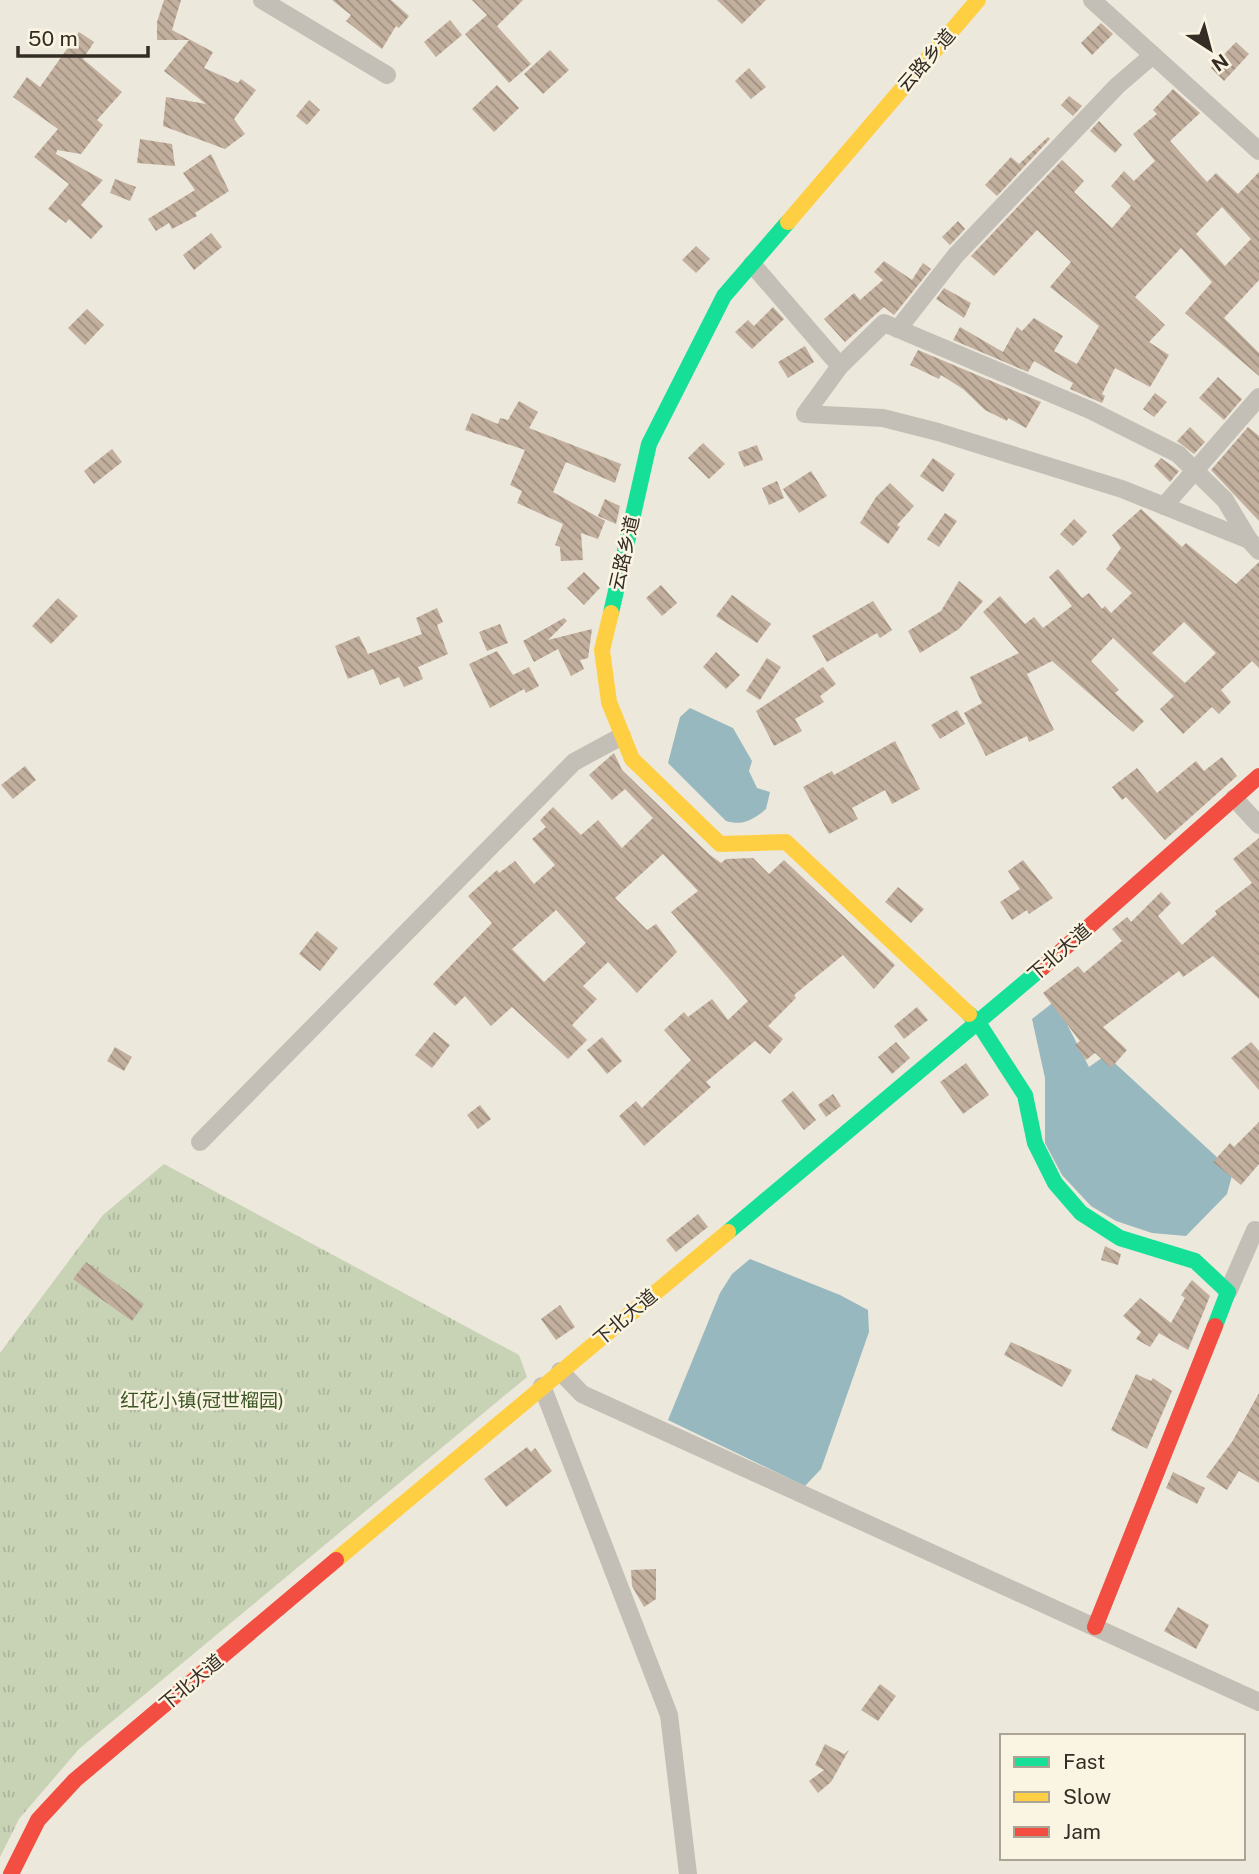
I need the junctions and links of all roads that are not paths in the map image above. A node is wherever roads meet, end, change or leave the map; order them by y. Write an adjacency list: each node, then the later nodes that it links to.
1 (262, 0): 5 (street)
2 (978, 0): 7 (street, 云路乡道)
3 (1092, 0): 4 (street)
4 (1153, 55): 6 (street); 8 (street)
5 (387, 75)
6 (1259, 151)
7 (752, 264): 9 (street); 14 (street, 云路乡道)
8 (898, 329): 9 (street); 11 (street)
9 (840, 366): 12 (street)
10 (1259, 397): 11 (street)
11 (1194, 470): 12 (street); 13 (street)
12 (1164, 506): 13 (street)
13 (1254, 546)
14 (622, 736): 18 (street, 云路乡道); 19 (street)
15 (1259, 776): 16 (street, 下北大道)
16 (1234, 798): 17 (street); 18 (street, 下北大道)
17 (1259, 825)
18 (979, 1024): 21 (street, 云路乡道); 22 (street, 下北大道)
19 (200, 1142)
20 (1259, 1233): 21 (street)
21 (1228, 1292): 24 (street)
22 (560, 1371): 23 (street, 下北大道); 24 (street)
23 (542, 1386): 26 (street, 下北大道); 27 (street)
24 (1095, 1627): 25 (street)
25 (1259, 1702)
26 (11, 1874)
27 (688, 1874)

